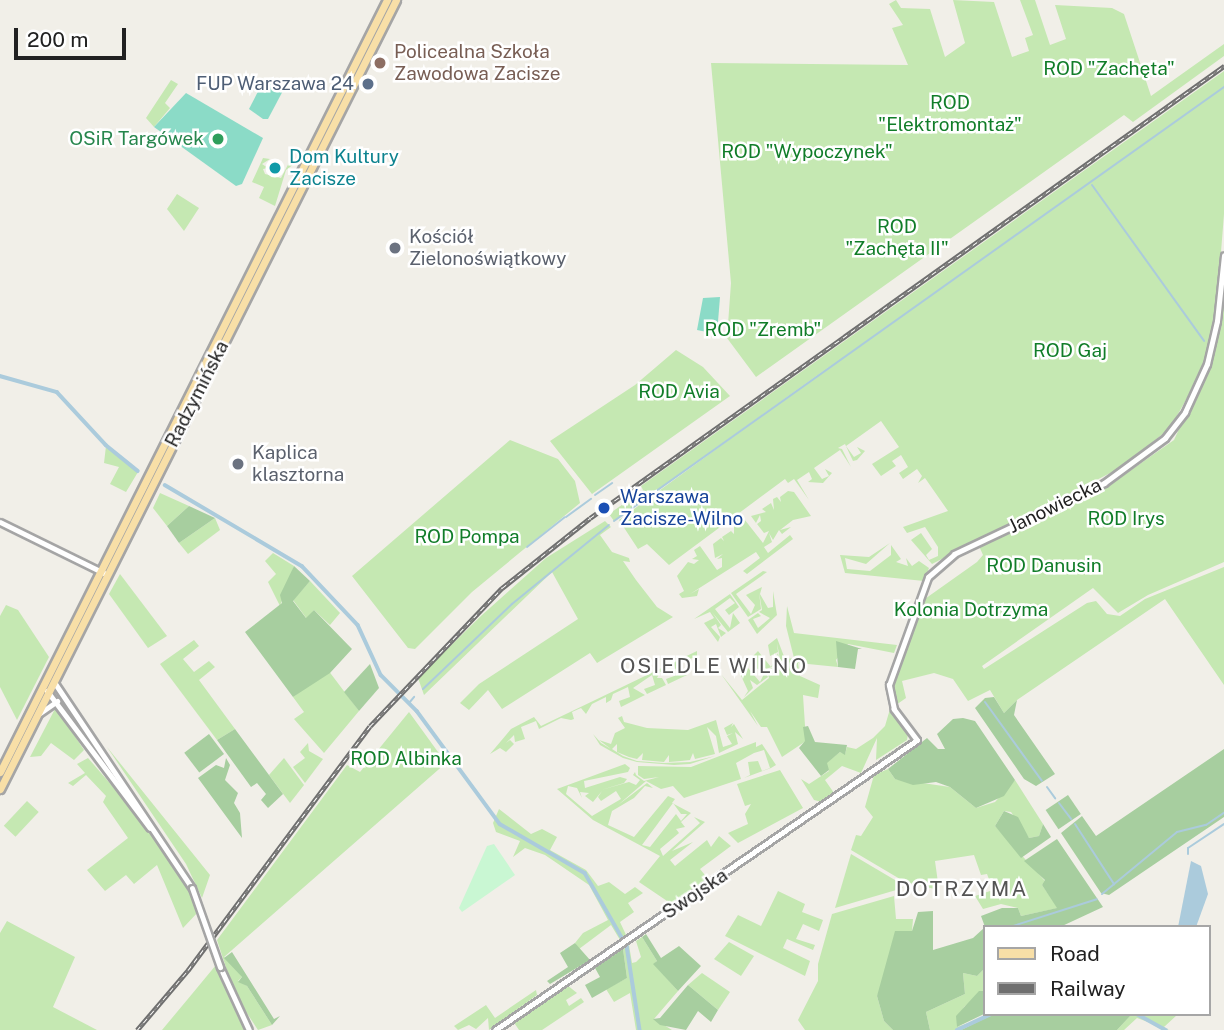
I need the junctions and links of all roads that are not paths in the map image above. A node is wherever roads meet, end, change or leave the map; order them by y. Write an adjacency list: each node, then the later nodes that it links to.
1 (387, 0): 5 (main road, Radzymińska)
2 (396, 0): 5 (main road, Radzymińska)
3 (1224, 255): 11 (street, Janowiecka)
4 (0, 522): 5 (street)
5 (103, 573): 6 (main road, Radzymińska); 7 (main road, Radzymińska)
6 (54, 681): 7 (main road, Radzymińska); 8 (street)
7 (47, 690): 8 (street); 9 (street); 10 (main road, Radzymińska); 12 (main road, Radzymińska)
8 (60, 694): 14 (street)
9 (57, 701): 10 (street); 14 (street)
10 (38, 714): 13 (main road, Radzymińska)
11 (917, 740): 16 (street, Swojska)
12 (0, 772)
13 (0, 789)
14 (169, 849): 15 (street, bridge)
15 (249, 1030)
16 (495, 1030)

